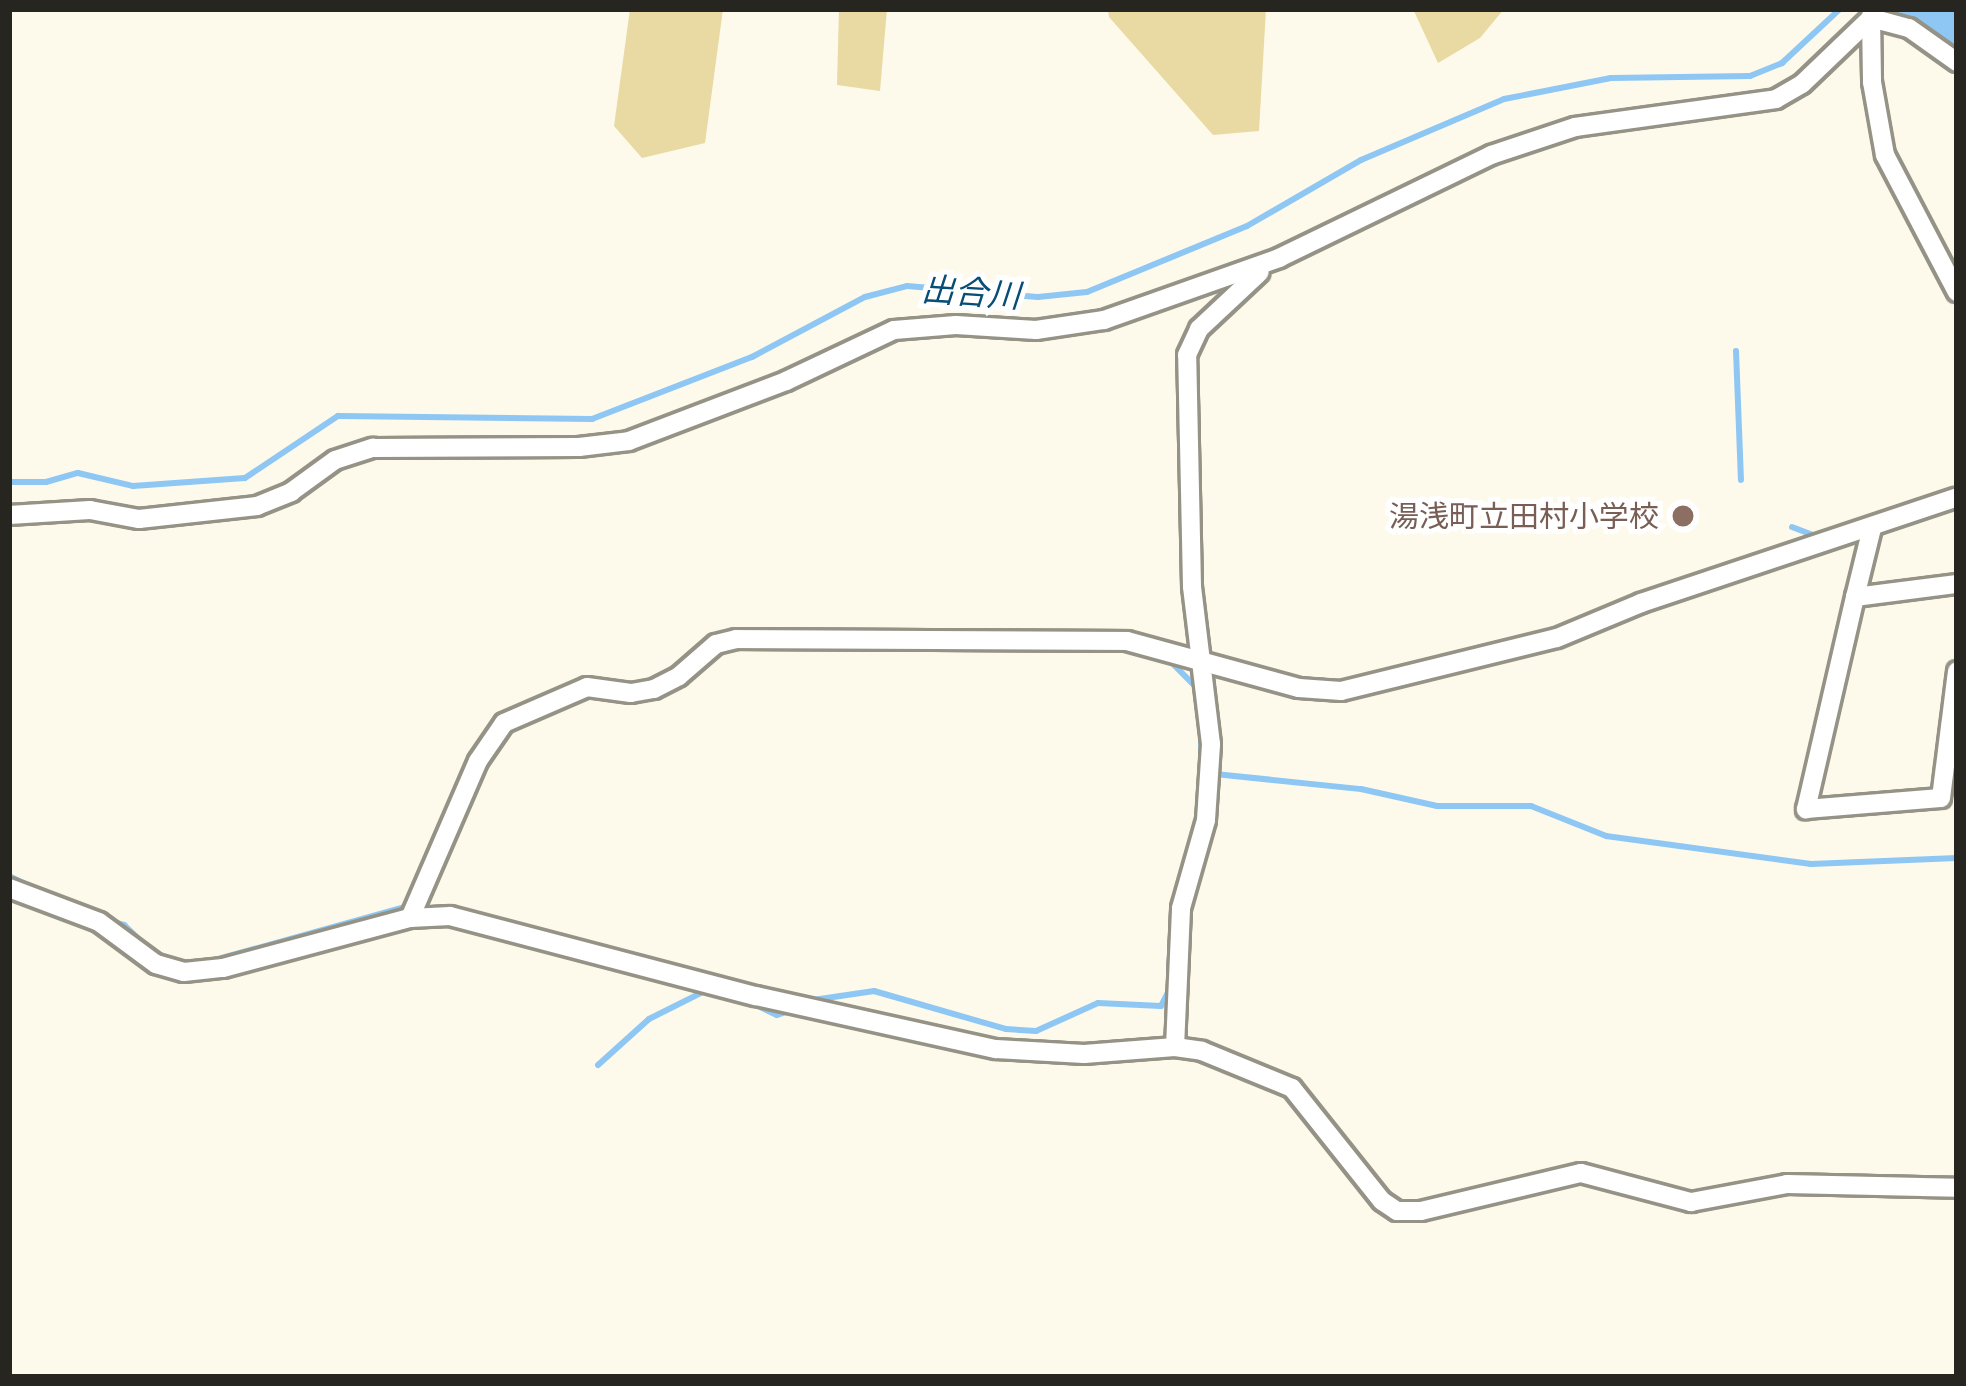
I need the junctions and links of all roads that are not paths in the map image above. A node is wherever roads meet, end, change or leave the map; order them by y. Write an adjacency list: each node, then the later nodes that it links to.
1 (1872, 13): 2 (street); 3 (street); 4 (street)
2 (1957, 62)
3 (1279, 258): 6 (street); 10 (street)
4 (1957, 292)
5 (1957, 497): 7 (street)
6 (9, 515)
7 (1872, 528): 9 (street); 10 (street)
8 (1957, 584): 9 (street)
9 (1855, 597): 11 (street)
10 (1202, 663): 13 (street); 14 (street)
11 (1957, 671)
12 (9, 888): 13 (street)
13 (410, 918): 14 (street)
14 (1175, 1047): 15 (street)
15 (1957, 1188)

